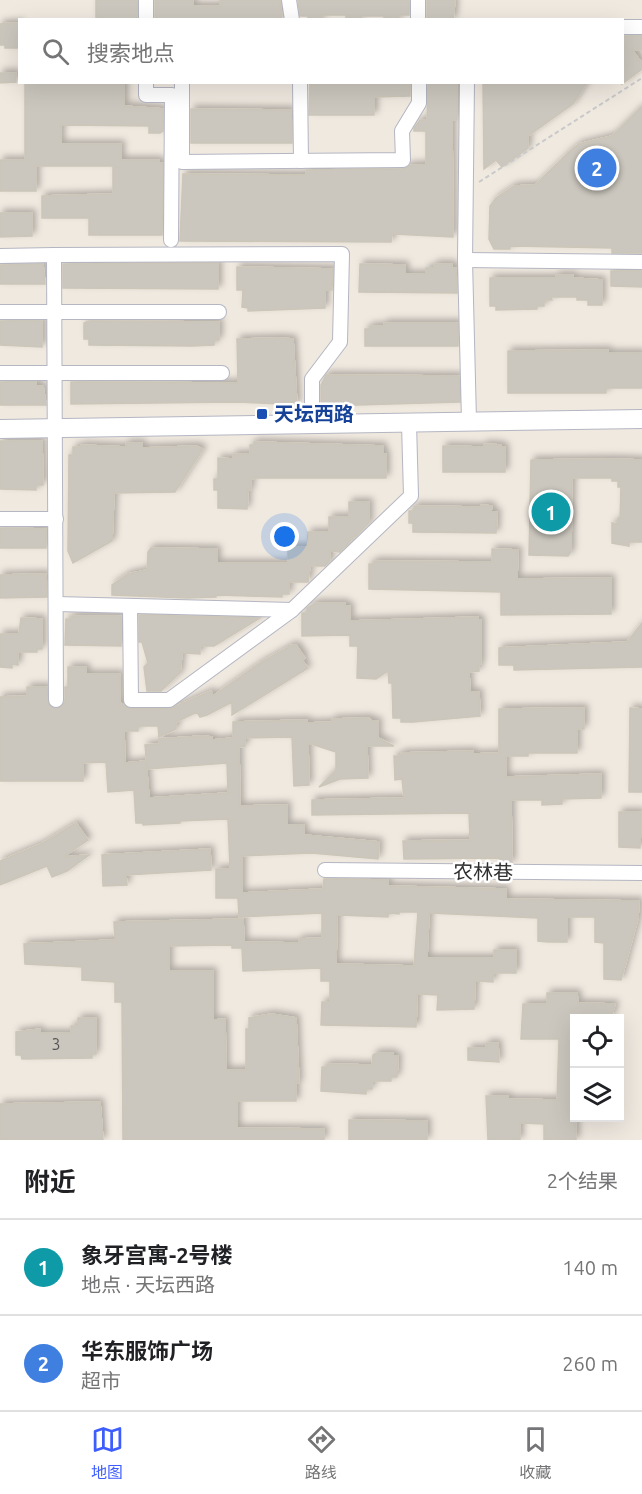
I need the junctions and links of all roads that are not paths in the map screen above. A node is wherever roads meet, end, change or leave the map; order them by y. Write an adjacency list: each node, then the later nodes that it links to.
1 (146, 0): 4 (street)
2 (289, 0): 5 (street)
3 (418, 0): 6 (street)
4 (146, 18)
5 (292, 18)
6 (418, 18)
7 (624, 27): 8 (street)
8 (642, 27)
9 (146, 84): 15 (street)
10 (182, 84): 14 (street)
11 (300, 84): 14 (street)
12 (419, 84): 14 (street)
13 (466, 84): 18 (street)
14 (301, 161)
15 (171, 240)
16 (54, 255): 17 (street); 20 (street); 29 (street)
17 (0, 256)
18 (465, 260): 19 (street); 27 (street)
19 (642, 262)
20 (55, 311): 21 (street); 22 (street); 24 (street)
21 (0, 312)
22 (219, 312)
23 (0, 373): 24 (street)
24 (56, 373): 25 (street); 31 (street)
25 (222, 373)
26 (642, 420): 27 (street)
27 (469, 421): 28 (street)
28 (409, 423): 29 (street); 36 (street)
29 (312, 424): 31 (street)
30 (0, 429): 31 (street)
31 (56, 429): 33 (street)
32 (0, 519): 33 (street)
33 (56, 519): 34 (street)
34 (56, 604): 35 (street); 37 (street)
35 (130, 606): 36 (street); 36 (street)
36 (292, 610)
37 (56, 700)
38 (325, 870): 39 (street, 农林巷)
39 (642, 873)

